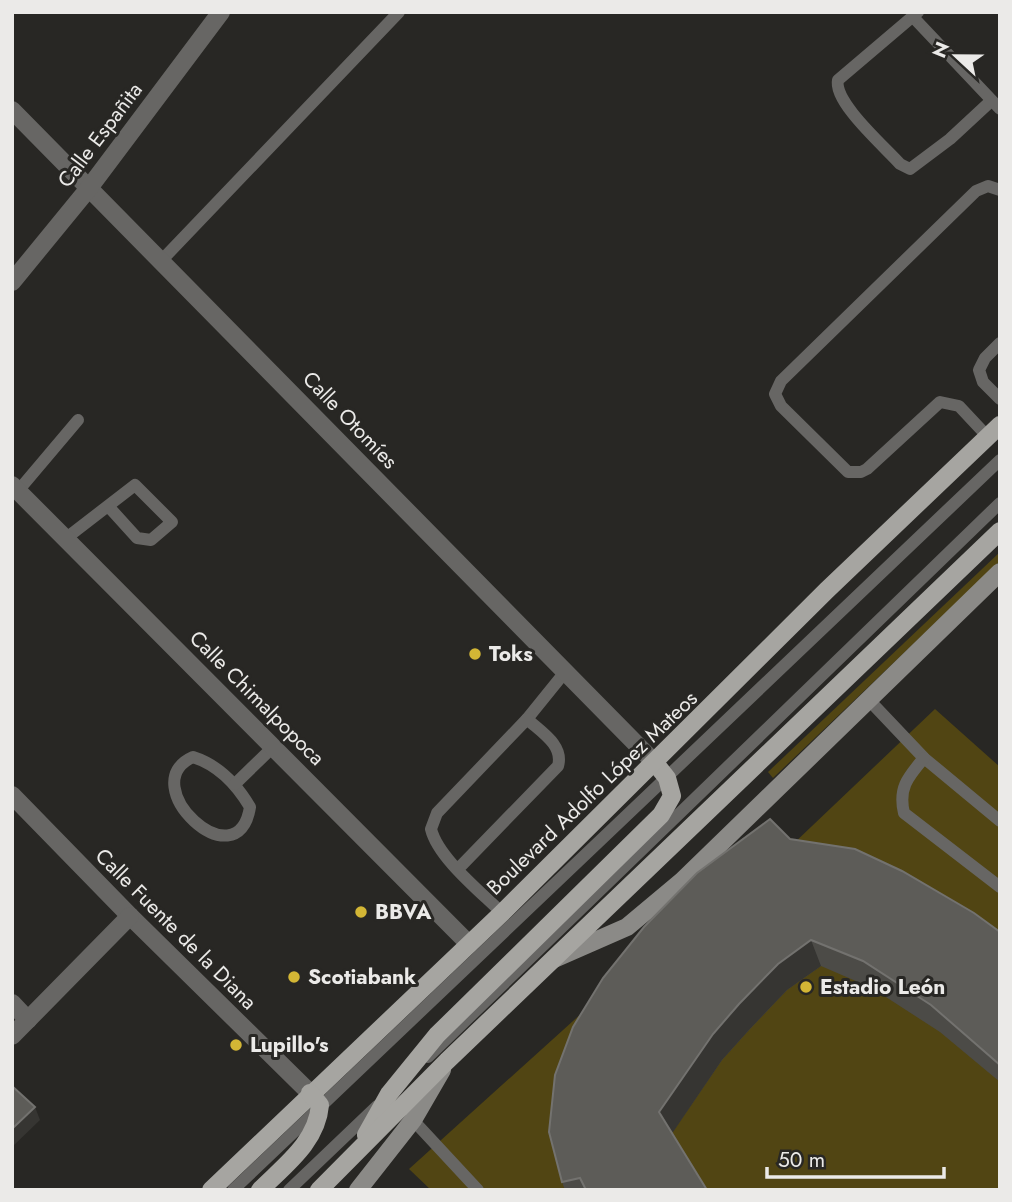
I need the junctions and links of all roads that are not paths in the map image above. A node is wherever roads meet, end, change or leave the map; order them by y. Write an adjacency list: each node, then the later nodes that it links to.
1 (221, 12): 6 (street, Calle Españita)
2 (399, 12): 8 (lane)
3 (916, 15): 4 (lane); 4 (lane)
4 (996, 105)
5 (12, 110): 6 (street, Calle Otomíes)
6 (89, 188): 8 (street, Calle Otomíes); 9 (street, Calle Españita)
7 (1000, 190): 13 (lane)
8 (162, 261): 21 (street, Calle Otomíes)
9 (12, 282)
10 (1000, 343): 11 (lane)
11 (1000, 399)
12 (78, 420): 15 (lane)
13 (994, 431): 26 (main road, Boulevard Adolfo López Mateos)
14 (1000, 460): 27 (lane)
15 (15, 488): 19 (street, Calle Chimalpopoca)
16 (1000, 503): 41 (lane)
17 (108, 506): 17 (lane); 19 (lane)
18 (1000, 531): 36 (main road)
19 (65, 538): 24 (street, Calle Chimalpopoca)
20 (1000, 572): 22 (street)
21 (565, 672): 23 (lane); 26 (street, Calle Otomíes)
22 (869, 699): 25 (lane); 36 (street)
23 (527, 719): 31 (lane); 31 (lane)
24 (273, 747): 28 (lane); 35 (street, Calle Chimalpopoca)
25 (924, 758): 30 (lane); 32 (lane)
26 (655, 763): 27 (main road); 33 (main road, Boulevard Adolfo López Mateos)
27 (667, 778): 41 (main road); 42 (lane)
28 (235, 785): 28 (lane)
29 (12, 795): 34 (street, Calle Fuente de la Diana)
30 (1000, 821)
31 (458, 869): 33 (lane)
32 (1000, 887)
33 (502, 913): 35 (main road, Boulevard Adolfo López Mateos)
34 (130, 916): 38 (street); 42 (street, Calle Fuente de la Diana)
35 (469, 944): 42 (main road, Boulevard Adolfo López Mateos)
36 (554, 959): 40 (main road)
37 (12, 1003): 38 (street)
38 (28, 1020): 39 (street)
39 (12, 1036)
40 (447, 1061): 43 (street); 44 (main road)
41 (390, 1094): 44 (main road); 48 (lane)
42 (315, 1099): 45 (main road, Boulevard Adolfo López Mateos); 46 (lane); 47 (main road)
43 (413, 1119): 50 (street); 51 (lane)
44 (351, 1161): 49 (main road)
45 (211, 1190)
46 (233, 1190)
47 (260, 1190)
48 (289, 1190)
49 (319, 1190)
50 (358, 1190)
51 (478, 1190)

